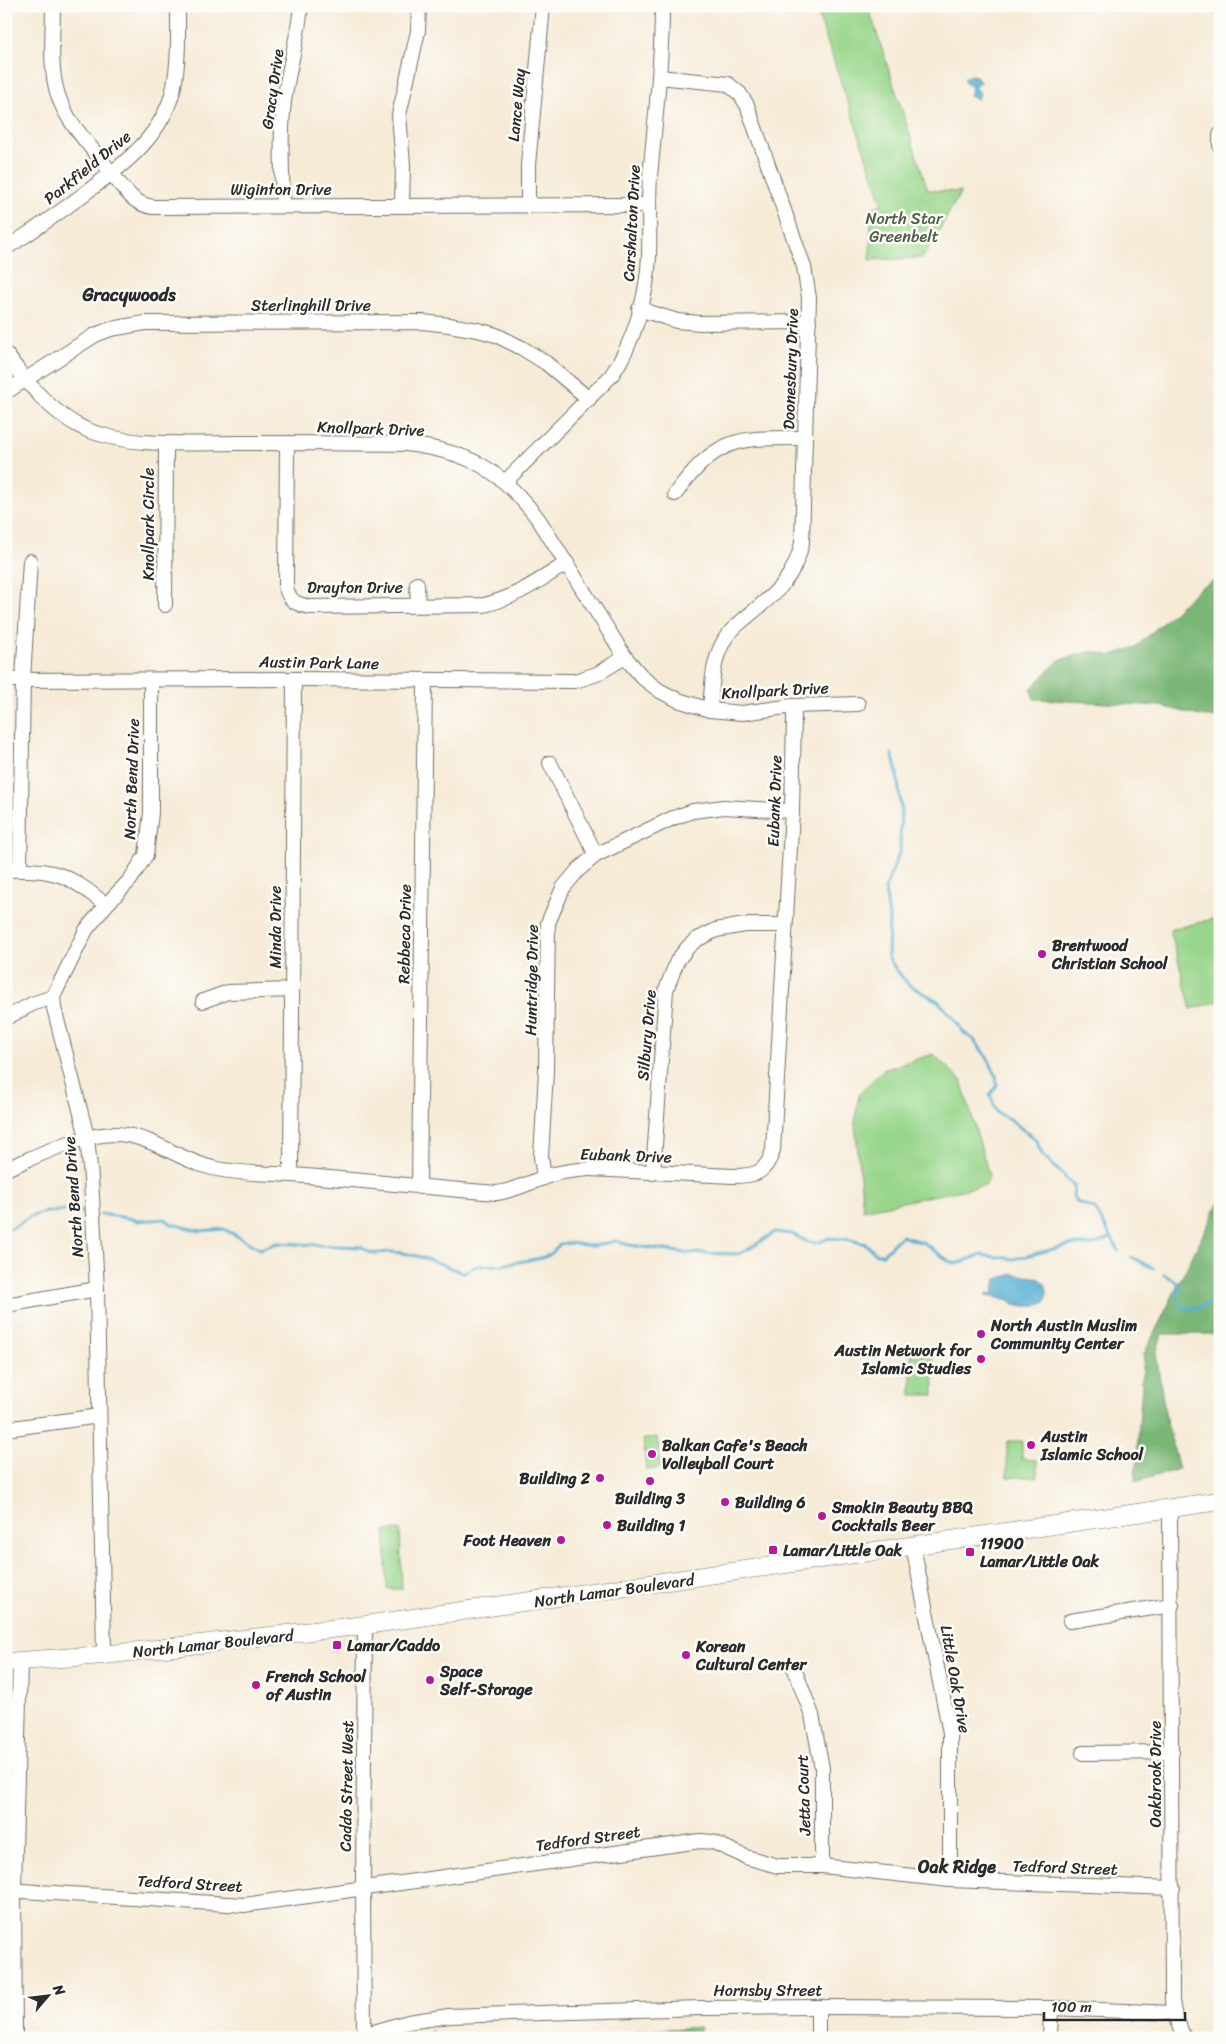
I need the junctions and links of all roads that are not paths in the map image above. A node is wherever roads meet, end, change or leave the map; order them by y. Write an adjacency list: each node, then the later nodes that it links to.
1 (53, 6): 8 (street, Wiginton Drive)
2 (178, 6): 8 (street, Parkfield Drive)
3 (301, 6): 10 (street, Gracy Drive)
4 (419, 6): 11 (street)
5 (543, 6): 12 (street, Lance Way)
6 (662, 6): 7 (street, Carshalton Drive)
7 (659, 77): 9 (street, Carshalton Drive); 15 (street, Doonesbury Drive)
8 (112, 173): 10 (street, Wiginton Drive); 13 (street, Parkfield Drive)
9 (648, 205): 12 (street, Wiginton Drive); 14 (street, Carshalton Drive)
10 (282, 206): 11 (street, Wiginton Drive)
11 (402, 206): 12 (street, Wiginton Drive)
12 (528, 206)
13 (8, 242)
14 (640, 309): 15 (street); 19 (street, Carshalton Drive)
15 (809, 322): 20 (street, Doonesbury Drive)
16 (6, 354): 17 (street, Knollpark Drive)
17 (25, 380): 18 (street, Sterlinghill Drive); 19 (street, Sterlinghill Drive); 21 (street, Knollpark Drive)
18 (6, 392)
19 (589, 399): 23 (street, Carshalton Drive)
20 (805, 438): 24 (street); 38 (street, Doonesbury Drive)
21 (166, 443): 22 (street, Knollpark Drive); 29 (street, Knollpark Circle)
22 (287, 443): 23 (street, Knollpark Drive); 28 (street, Drayton Drive)
23 (505, 482): 26 (street, Knollpark Drive)
24 (675, 494)
25 (30, 560): 31 (street)
26 (566, 563): 28 (street, Drayton Drive); 30 (street, Knollpark Drive)
27 (417, 584): 28 (street)
28 (418, 604)
29 (165, 605)
30 (625, 657): 35 (street, Austin Park Lane); 38 (street, Knollpark Drive)
31 (23, 679): 33 (street, Austin Park Lane); 34 (street, Austin Park Lane); 43 (street)
32 (294, 679): 34 (street, Austin Park Lane); 35 (street, Austin Park Lane); 46 (street, Minda Drive)
33 (6, 680)
34 (151, 680): 44 (street, North Bend Drive)
35 (425, 681): 55 (street, Rebbeca Drive)
36 (858, 704): 37 (street, Knollpark Drive)
37 (793, 706): 38 (street, Knollpark Drive); 40 (street, Eubank Drive)
38 (710, 710)
39 (550, 763): 41 (street)
40 (792, 811): 41 (street, Huntridge Drive); 45 (street, Eubank Drive)
41 (596, 855): 54 (street, Huntridge Drive)
42 (6, 870): 43 (street)
43 (20, 870): 44 (street)
44 (106, 905): 47 (street, North Bend Drive)
45 (785, 925): 52 (street, Silbury Drive); 52 (street, Eubank Drive)
46 (292, 990): 48 (street); 53 (street, Minda Drive)
47 (53, 997): 49 (street); 50 (street, North Bend Drive)
48 (203, 1001)
49 (6, 1018)
50 (87, 1137): 51 (street, Eubank Drive); 53 (street, Eubank Drive); 56 (street, North Bend Drive)
51 (6, 1169)
52 (653, 1173): 54 (street, Eubank Drive)
53 (291, 1174): 55 (street, Eubank Drive)
54 (544, 1178): 55 (street, Eubank Drive)
55 (419, 1187)
56 (97, 1289): 57 (street); 58 (street, North Bend Drive)
57 (6, 1305)
58 (99, 1416): 59 (street); 66 (street, North Bend Drive)
59 (6, 1429)
60 (1220, 1501): 61 (main road, North Lamar Boulevard)
61 (1170, 1508): 62 (main road, North Lamar Boulevard); 63 (street, Oakbrook Drive)
62 (913, 1546): 65 (main road, North Lamar Boulevard); 72 (street, Little Oak Drive)
63 (1172, 1605): 64 (street); 69 (street, Oakbrook Drive)
64 (1070, 1621)
65 (365, 1626): 66 (main road, North Lamar Boulevard); 73 (street, Caddo Street West)
66 (104, 1655): 67 (main road, North Lamar Boulevard)
67 (13, 1661): 75 (street)
68 (794, 1668): 71 (street, Jetta Court)
69 (1172, 1752): 70 (street); 74 (street, Oakbrook Drive)
70 (1083, 1753)
71 (822, 1866): 72 (street, Tedford Street); 73 (street, Tedford Street)
72 (950, 1880): 74 (street, Tedford Street)
73 (362, 1887): 75 (street, Tedford Street); 79 (street, Caddo Street West)
74 (1173, 1888): 78 (street, Oakbrook Drive)
75 (10, 1890): 80 (street)
76 (818, 2007): 77 (street, Hornsby Street); 79 (street, Hornsby Street); 81 (street)
77 (1051, 2008): 78 (street, Hornsby Street); 82 (street)
78 (1174, 2013): 83 (street, Oakbrook Drive)
79 (364, 2036)
80 (15, 2038)
81 (818, 2038)
82 (1050, 2038)
83 (1184, 2038)

